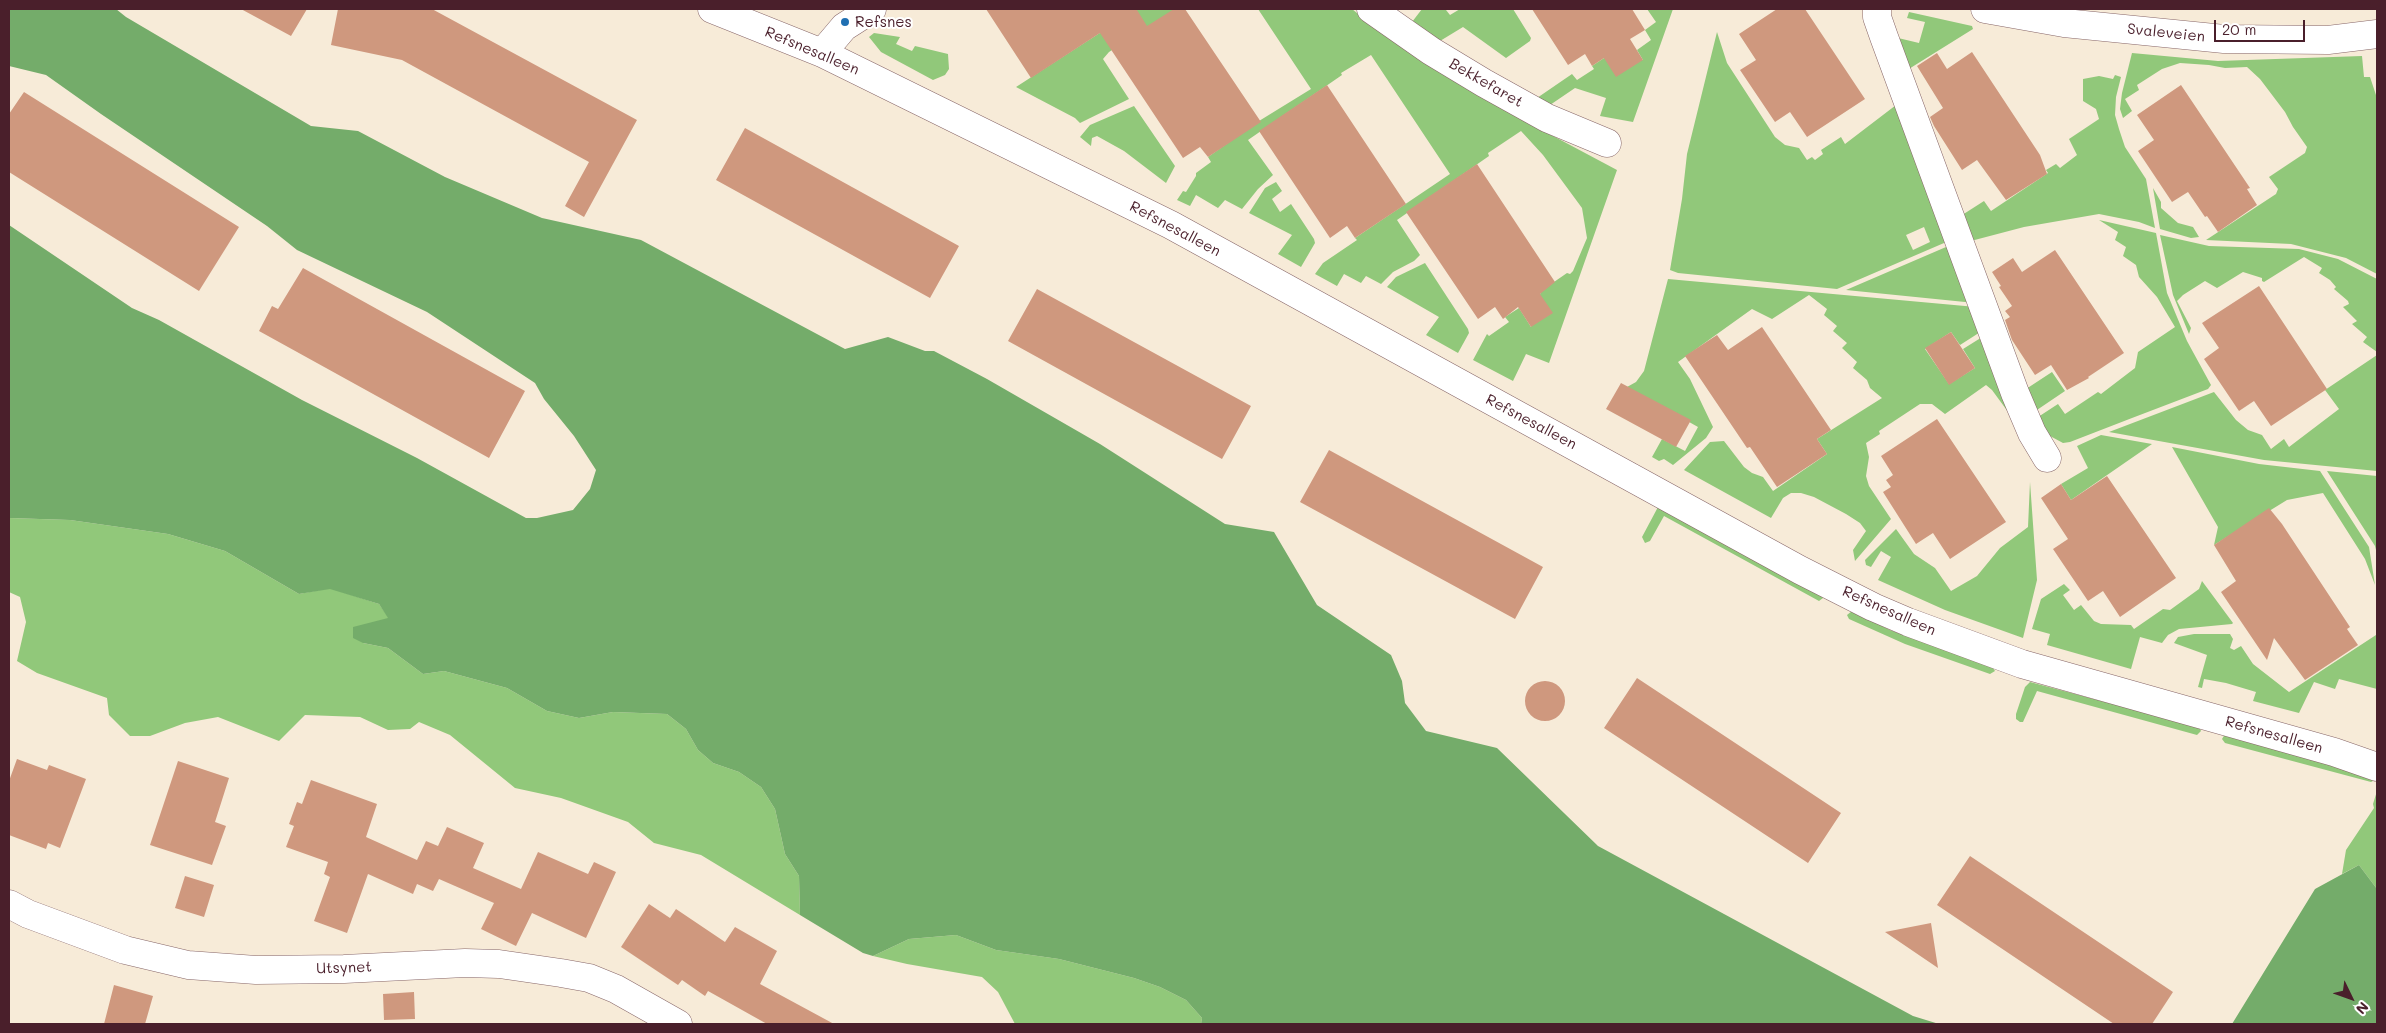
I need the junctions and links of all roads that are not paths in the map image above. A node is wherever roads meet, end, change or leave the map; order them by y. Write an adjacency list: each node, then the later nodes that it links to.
1 (712, 9): 7 (street, Refsnesalleen)
2 (872, 9): 7 (street)
3 (1372, 9): 8 (street, Bekkefaret)
4 (1877, 9): 9 (street)
5 (1985, 9): 6 (street, Svaleveien)
6 (2377, 34)
7 (822, 53): 10 (street, Refsnesalleen)
8 (1607, 143)
9 (2047, 458)
10 (2377, 767)
11 (9, 904): 12 (street, Utsynet)
12 (678, 1024)

